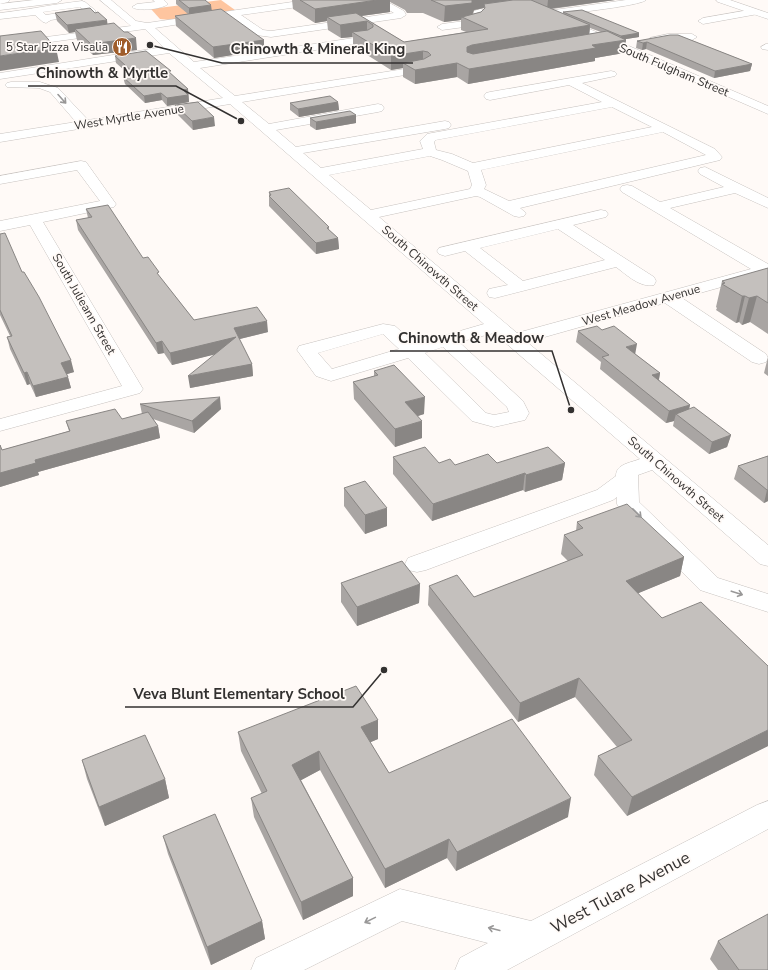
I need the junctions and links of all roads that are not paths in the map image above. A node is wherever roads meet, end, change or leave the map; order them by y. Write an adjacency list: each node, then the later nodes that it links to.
1 (5, 0): 10 (main road)
2 (58, 0): 14 (main road)
3 (105, 0): 19 (main road, South Chinowth Street)
4 (158, 0): 12 (main road)
5 (326, 0): 16 (main road)
6 (377, 0): 31 (main road)
7 (513, 0): 13 (main road, South Fulgham Street)
8 (641, 0): 22 (main road)
9 (721, 0): 18 (main road)
10 (0, 1)
11 (239, 3): 16 (main road)
12 (133, 4): 29 (main road, South Chinowth Street)
13 (526, 6): 15 (main road); 22 (main road, South Fulgham Street)
14 (0, 7)
15 (505, 9)
16 (249, 10): 20 (main road)
17 (491, 11): 30 (main road)
18 (755, 12): 24 (main road); 28 (main road)
19 (121, 13): 25 (main road); 29 (main road, South Chinowth Street)
20 (232, 13): 27 (main road); 29 (main road)
21 (297, 14): 27 (main road)
22 (546, 14): 38 (main road, South Fulgham Street)
23 (0, 16): 25 (main road)
24 (767, 16)
25 (41, 19): 35 (main road)
26 (307, 20): 31 (main road)
27 (243, 21): 31 (main road)
28 (703, 21)
29 (147, 26): 32 (main road); 43 (main road, South Chinowth Street)
30 (442, 27)
31 (254, 28)
32 (115, 31): 35 (main road); 37 (main road)
33 (4, 34): 39 (main road)
34 (692, 37): 42 (main road)
35 (63, 38): 37 (main road)
36 (368, 39): 44 (main road)
37 (47, 40): 39 (main road)
38 (606, 40): 40 (main road); 42 (main road, South Fulgham Street)
39 (13, 44): 41 (main road)
40 (586, 44)
41 (0, 46)
42 (618, 46): 54 (main road, South Fulgham Street)
43 (171, 49): 44 (main road, South Chinowth Street); 47 (main road)
44 (191, 66): 51 (main road, South Chinowth Street)
45 (423, 69): 51 (main road, West Myrtle Avenue)
46 (611, 74): 48 (main road)
47 (0, 76)
48 (570, 81): 50 (main road); 52 (main road)
49 (0, 86): 55 (main road, one-way to 55)
50 (490, 96)
51 (232, 100): 55 (main road, West Myrtle Avenue); 56 (main road, South Chinowth Street)
52 (614, 103): 57 (main road); 58 (main road)
53 (378, 108): 56 (main road)
54 (768, 110)
55 (85, 124): 59 (main road, West Myrtle Avenue)
56 (266, 128): 60 (main road, South Chinowth Street)
57 (483, 128): 60 (main road); 61 (main road)
58 (665, 128): 62 (main road); 70 (main road)
59 (0, 138)
60 (292, 151): 64 (main road, South Chinowth Street)
61 (430, 152): 62 (main road); 64 (main road)
62 (471, 168): 68 (main road)
63 (705, 171): 66 (main road)
64 (318, 173): 73 (main road, South Chinowth Street)
65 (0, 180): 74 (main road)
66 (737, 188): 69 (main road); 71 (main road)
67 (627, 189): 71 (main road)
68 (476, 192): 70 (main road); 73 (main road)
69 (768, 204)
70 (508, 206): 77 (main road)
71 (657, 207): 81 (main road)
72 (601, 214): 75 (main road)
73 (368, 215): 86 (main road, South Chinowth Street)
74 (34, 219): 76 (main road); 91 (main road, South Julieann Street)
75 (560, 224): 77 (main road); 80 (main road)
76 (0, 226)
77 (541, 228): 78 (main road)
78 (468, 246): 79 (main road); 83 (main road)
79 (445, 251)
80 (617, 262): 82 (main road); 83 (main road)
81 (767, 269): 85 (main road, West Meadow Avenue)
82 (648, 282)
83 (521, 287): 84 (main road)
84 (495, 293)
85 (668, 297): 88 (main road, West Meadow Avenue); 90 (main road)
86 (498, 326): 87 (main road); 88 (main road, South Chinowth Street)
87 (446, 340): 89 (main road); 89 (main road)
88 (514, 340): 92 (main road, South Chinowth Street)
89 (413, 352): 89 (main road)
90 (759, 358)
91 (0, 424)
92 (656, 461): 93 (main road); 94 (main road, South Chinowth Street)
93 (628, 478): 95 (main road); 96 (main road, one-way to 96)
94 (768, 558)
95 (417, 564)
96 (768, 603)
97 (768, 814): 98 (main road, West Tulare Avenue)
98 (532, 938): 99 (main road, one-way to 99); 100 (main road, West Tulare Avenue)
99 (268, 970)
100 (472, 970)

